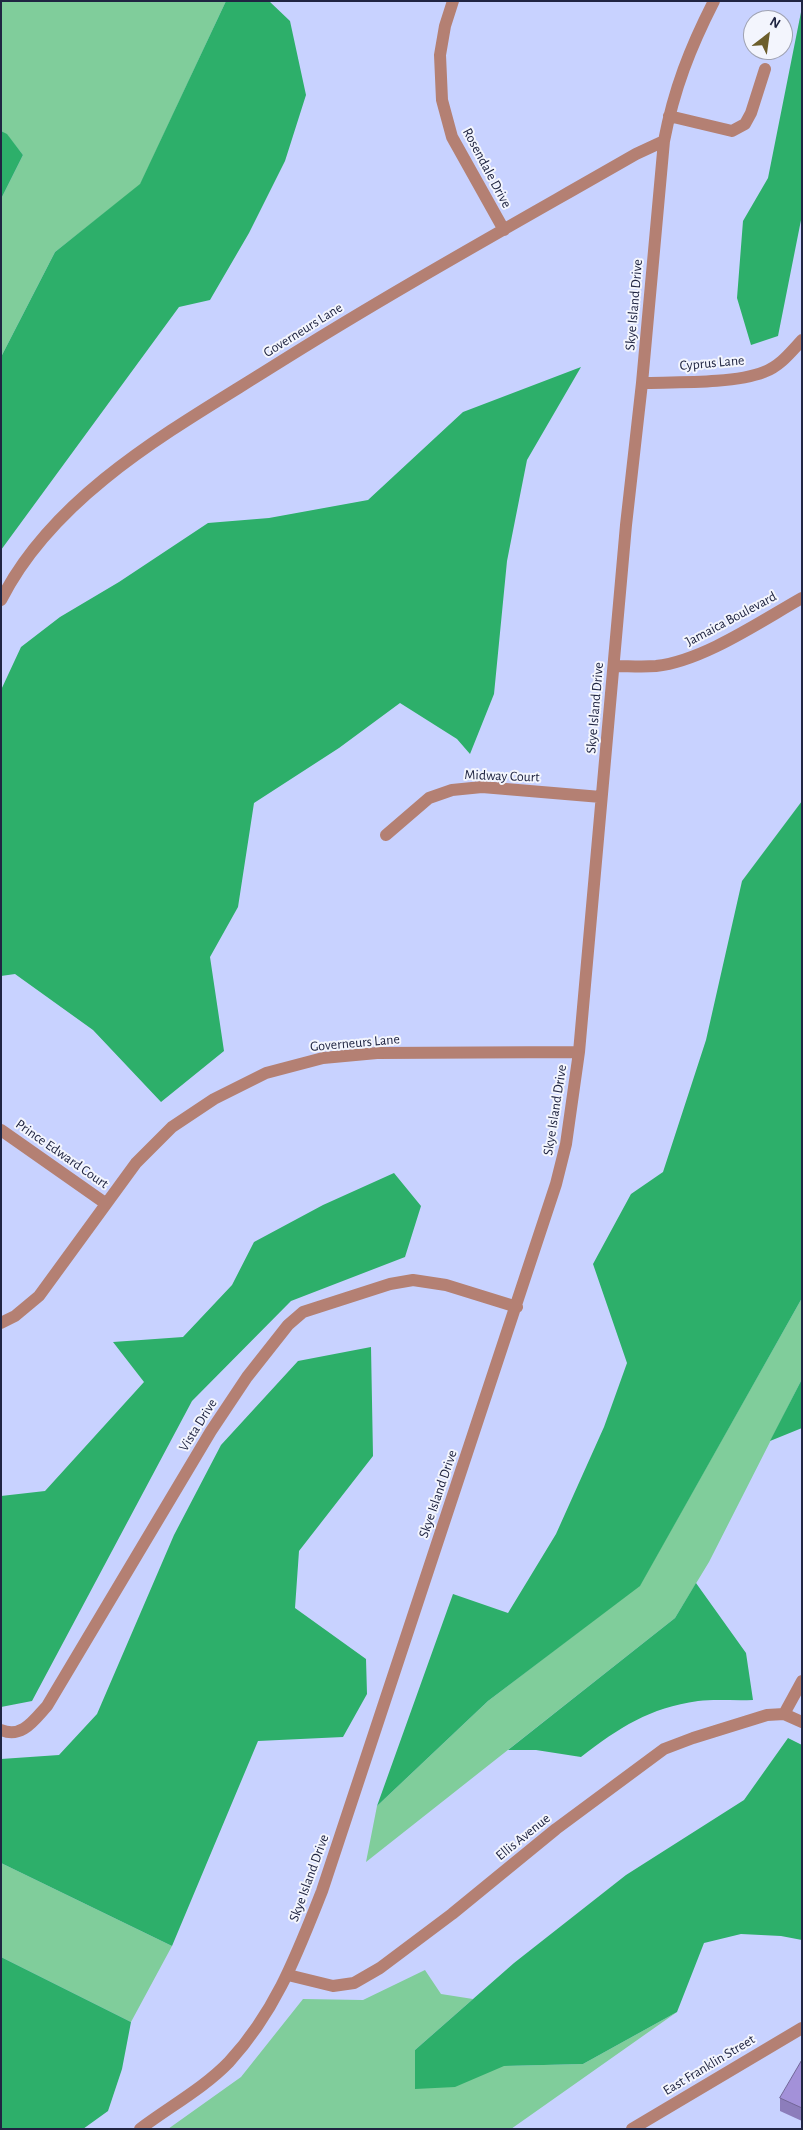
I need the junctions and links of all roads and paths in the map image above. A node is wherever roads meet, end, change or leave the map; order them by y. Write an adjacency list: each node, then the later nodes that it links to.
1 (453, 1): 6 (street, Rosendale Drive)
2 (714, 1): 4 (street, Skye Island Drive)
3 (765, 69): 4 (street)
4 (669, 116): 5 (street, Skye Island Drive)
5 (664, 141): 6 (street, Governeurs Lane); 8 (street, Skye Island Drive)
6 (504, 230): 10 (street, Governeurs Lane)
7 (802, 340): 8 (street, Cyprus Lane)
8 (642, 383): 11 (street, Skye Island Drive)
9 (802, 598): 11 (street, Jamaica Boulevard)
10 (1, 600)
11 (614, 666): 12 (street, Skye Island Drive)
12 (602, 797): 13 (street, Midway Court); 14 (street, Skye Island Drive)
13 (386, 835)
14 (579, 1052): 16 (street, Governeurs Lane); 17 (street, Skye Island Drive)
15 (1, 1130): 16 (street, Prince Edward Court)
16 (105, 1203): 18 (street, Governeurs Lane)
17 (517, 1307): 22 (street, Vista Drive); 23 (street, Skye Island Drive)
18 (1, 1322)
19 (802, 1681): 20 (street)
20 (784, 1714): 21 (street); 23 (street, Ellis Avenue)
21 (802, 1722)
22 (1, 1730)
23 (288, 1975): 25 (street, Skye Island Drive)
24 (802, 2028): 26 (street, East Franklin Street)
25 (140, 2129)
26 (632, 2129)

